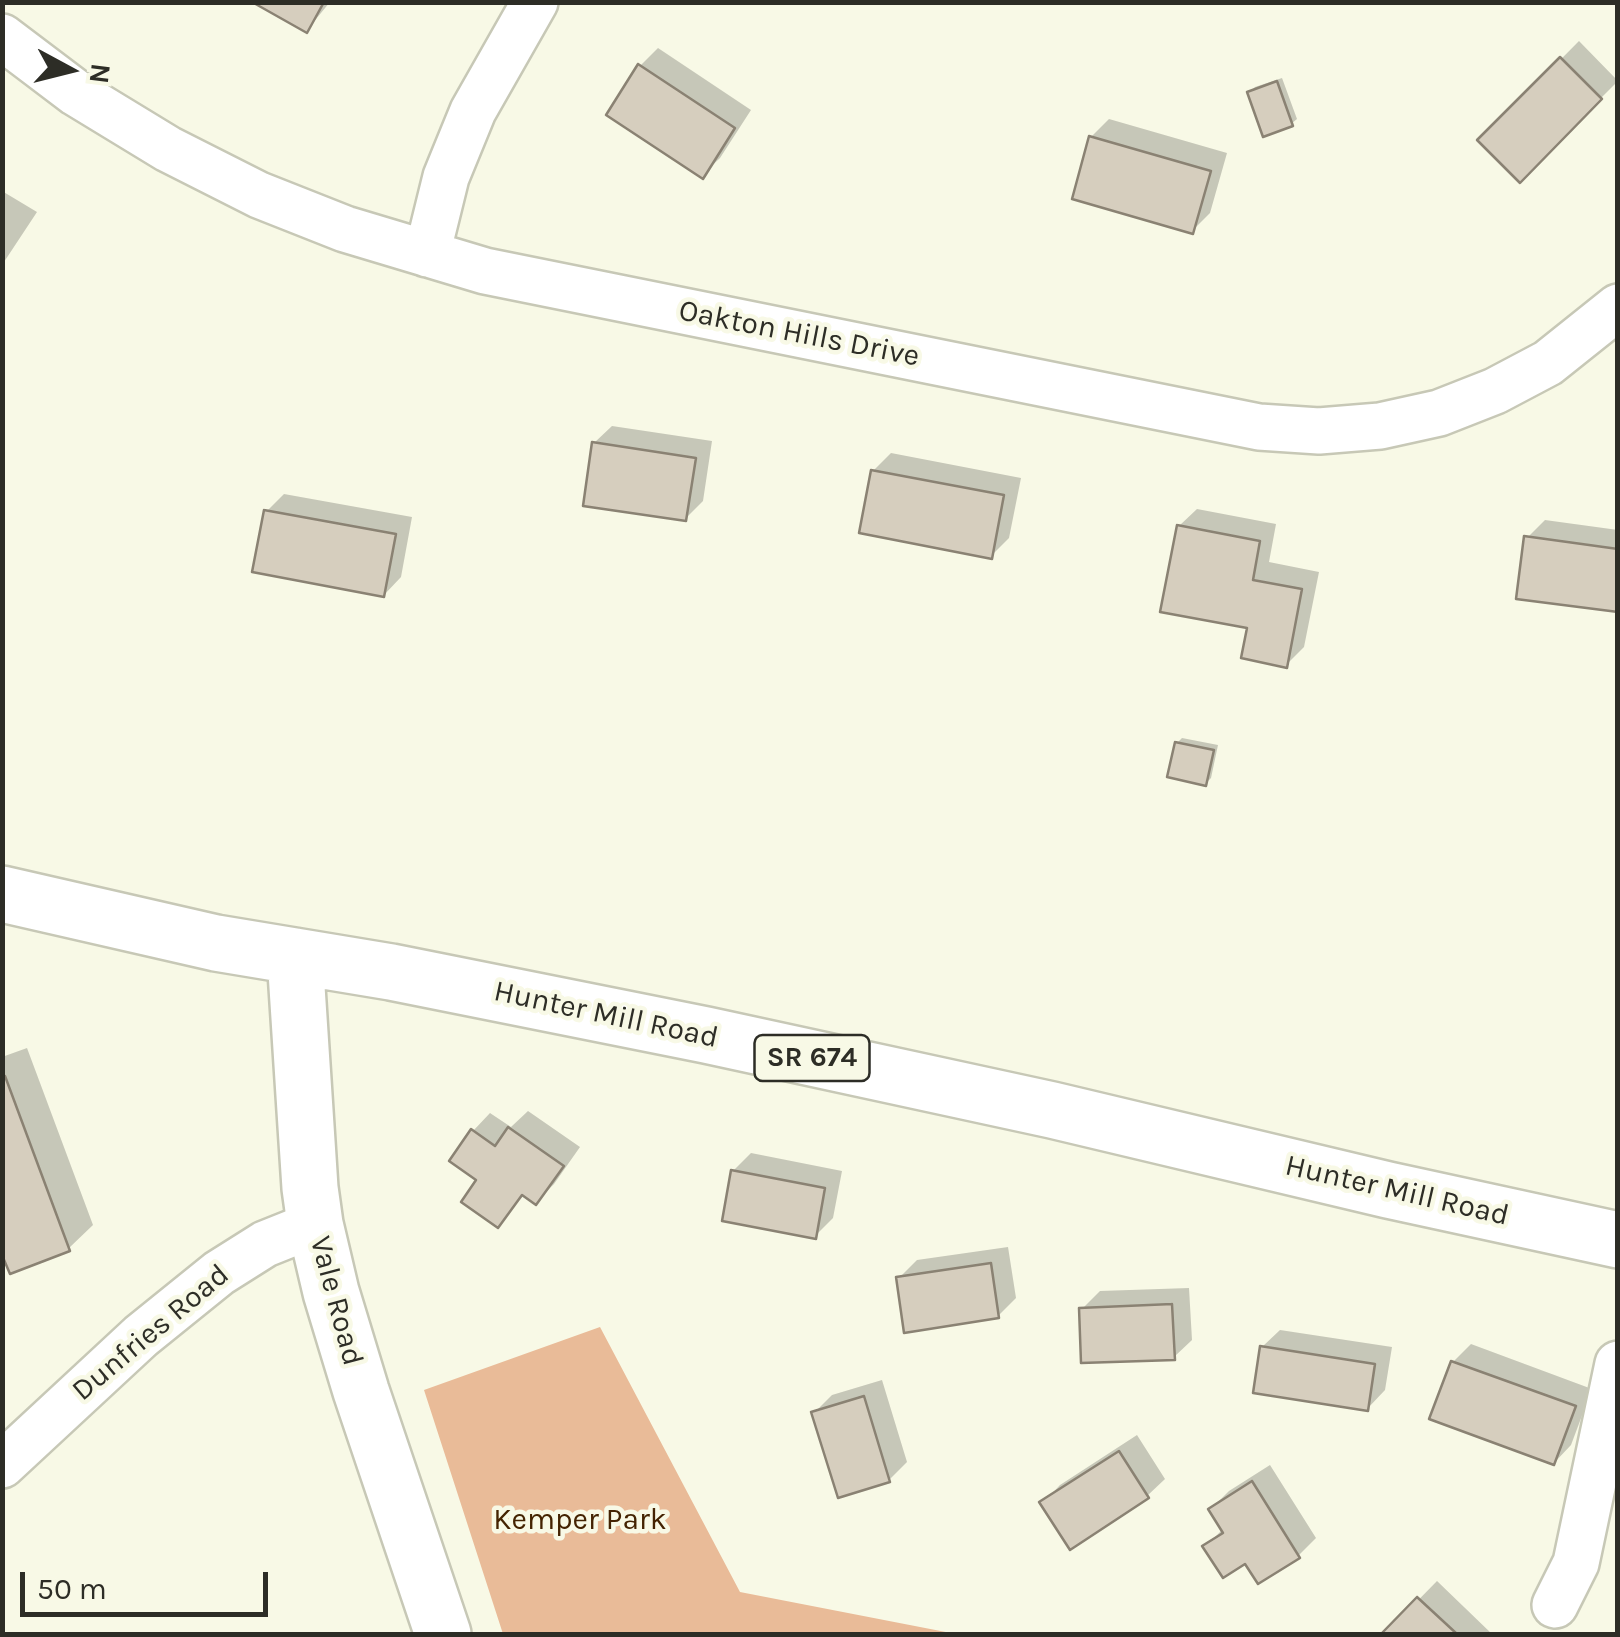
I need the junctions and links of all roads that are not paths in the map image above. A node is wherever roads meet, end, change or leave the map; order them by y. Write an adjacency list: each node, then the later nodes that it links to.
1 (535, 2): 3 (street)
2 (2, 37): 3 (street, Oakton Hills Drive)
3 (426, 254): 4 (street, Oakton Hills Drive)
4 (1618, 307)
5 (2, 894): 6 (main road, Hunter Mill Road / SR 674)
6 (294, 956): 7 (main road, Vale Road); 8 (main road, Hunter Mill Road / SR 674)
7 (315, 1224): 10 (street, Dunfries Road); 12 (main road, Vale Road)
8 (1618, 1240)
9 (1618, 1364): 11 (street)
10 (2, 1466)
11 (1555, 1605)
12 (442, 1634)

